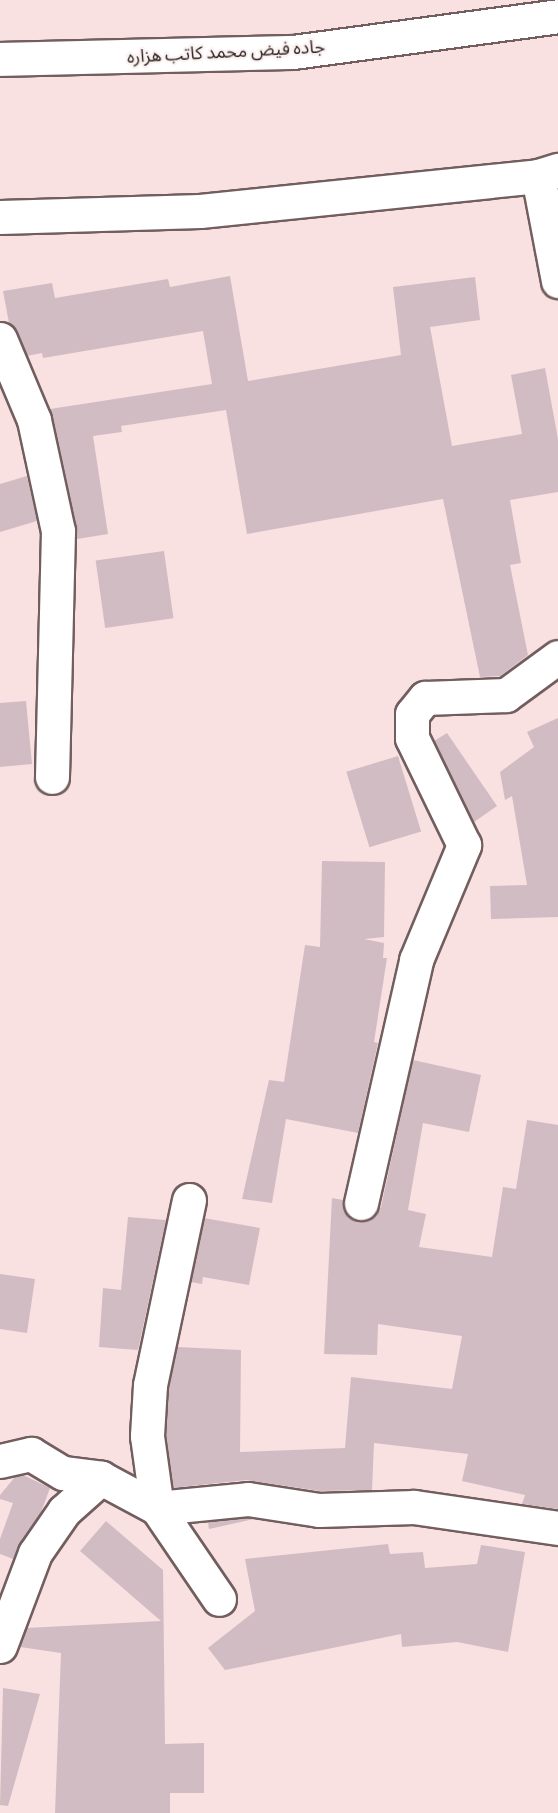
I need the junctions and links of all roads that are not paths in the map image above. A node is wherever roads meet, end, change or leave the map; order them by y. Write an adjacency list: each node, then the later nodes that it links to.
1 (558, 16): 2 (street, جاده فیض محمد کاتب هزاره)
2 (0, 58)
3 (548, 173): 4 (street); 5 (street)
4 (0, 217)
5 (558, 281)
6 (0, 339): 8 (street)
7 (558, 657): 10 (street)
8 (52, 777)
9 (189, 1200): 13 (street)
10 (361, 1203)
11 (0, 1461): 12 (street)
12 (101, 1478): 13 (street); 16 (street)
13 (158, 1508): 14 (street); 15 (street)
14 (558, 1528)
15 (219, 1599)
16 (0, 1646)

